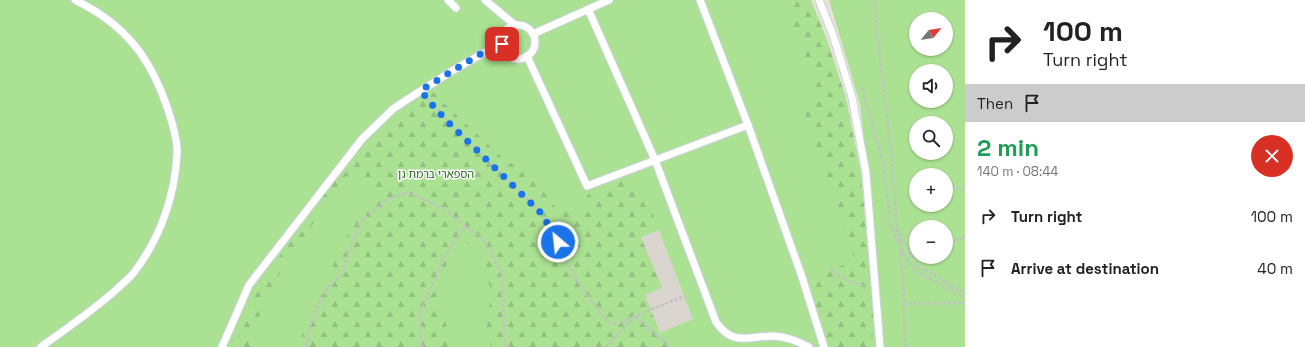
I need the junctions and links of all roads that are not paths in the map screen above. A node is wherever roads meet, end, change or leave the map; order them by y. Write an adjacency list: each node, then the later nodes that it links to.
1 (76, 0): 15 (lane)
2 (448, 0): 7 (lane)
3 (485, 0): 9 (lane)
4 (610, 0): 8 (lane)
5 (700, 0): 13 (lane)
6 (819, 0): 19 (lane)
7 (456, 8)
8 (588, 9): 10 (lane); 14 (lane)
9 (515, 25): 10 (lane); 11 (lane)
10 (533, 34): 12 (lane)
11 (501, 43): 12 (lane); 16 (lane)
12 (527, 56): 14 (lane)
13 (748, 125): 14 (lane); 18 (lane)
14 (655, 160): 17 (lane)
15 (41, 347)
16 (222, 347)
17 (809, 347)
18 (824, 347)
19 (880, 347)

